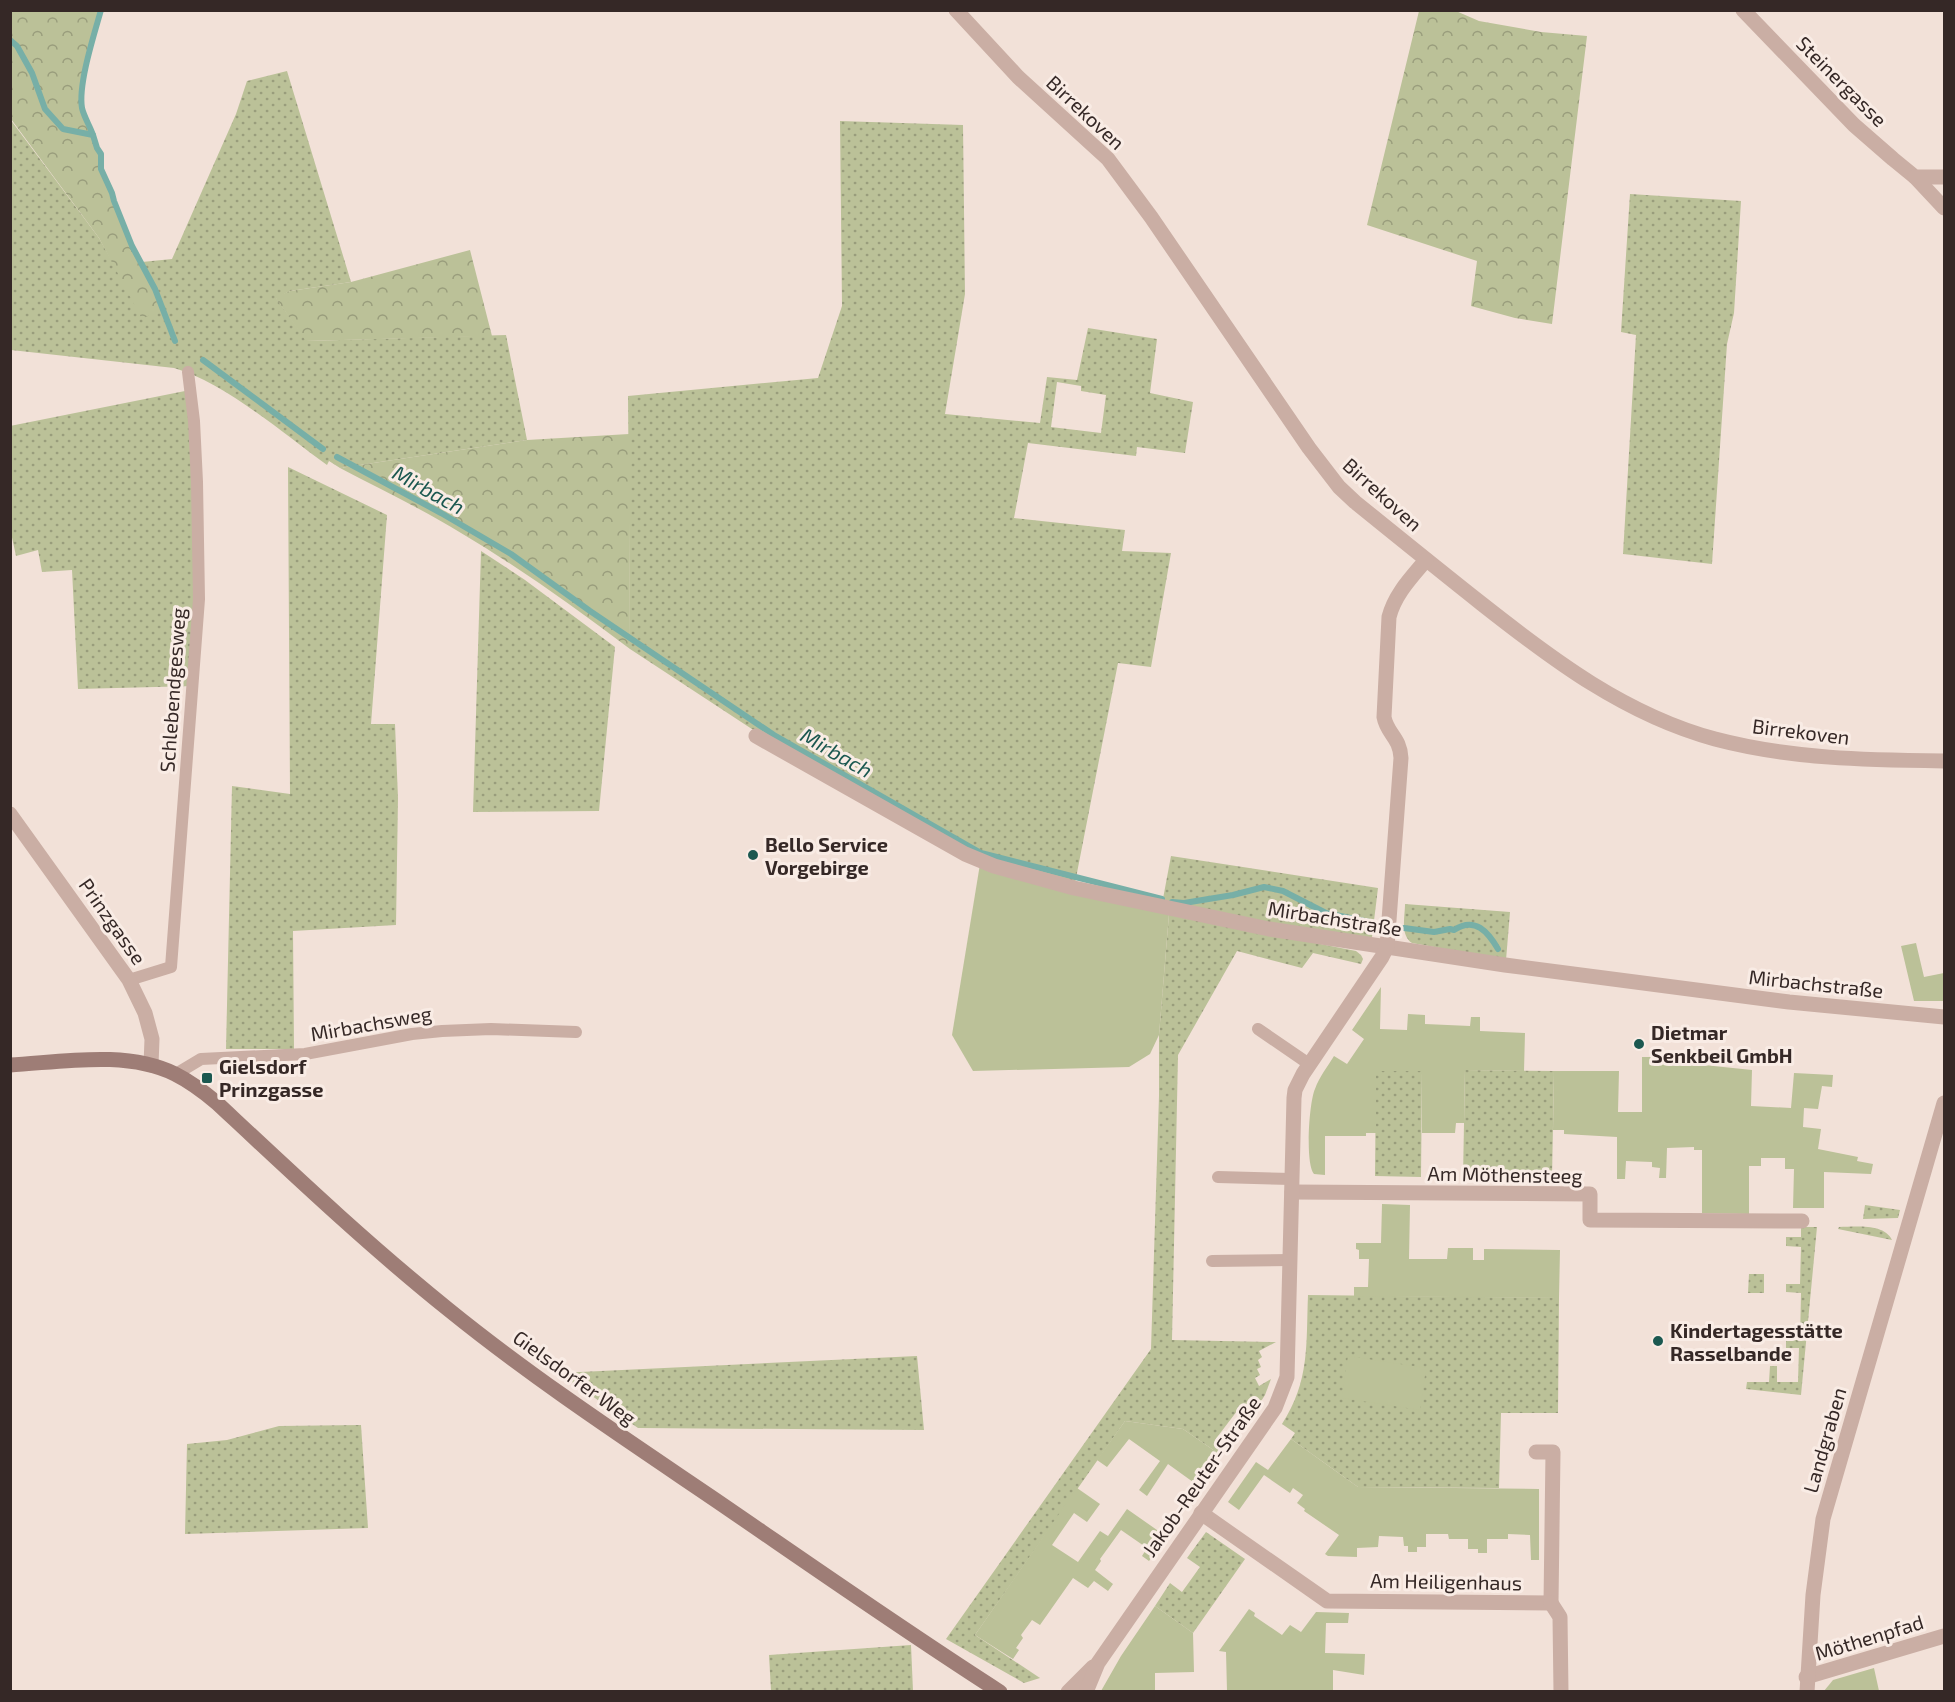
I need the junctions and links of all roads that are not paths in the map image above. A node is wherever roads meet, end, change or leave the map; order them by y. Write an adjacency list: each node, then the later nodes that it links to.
1 (956, 10): 7 (street, Birrekoven)
2 (1743, 10): 3 (street, Steinergasse)
3 (1915, 177): 4 (street); 5 (street, Steinergasse)
4 (1944, 177)
5 (1944, 207)
6 (188, 372): 12 (lane, Schlebendgesweg)
7 (1426, 560): 9 (street, Birrekoven); 11 (street, Jakob-Reuter-Straße)
8 (756, 736): 11 (street, Mirbachstraße)
9 (1944, 761)
10 (10, 814): 12 (street, Prinzgasse)
11 (1387, 947): 13 (street, Mirbachstraße); 16 (street, Jakob-Reuter-Straße)
12 (129, 980): 18 (street, Prinzgasse)
13 (1944, 1017)
14 (1258, 1029): 16 (lane)
15 (576, 1032): 19 (lane, Mirbachsweg)
16 (1309, 1064): 22 (street, Jakob-Reuter-Straße)
17 (10, 1065): 18 (street, Gielsdorfer Weg)
18 (151, 1065): 19 (street, Gielsdorfer Weg)
19 (176, 1074): 32 (street, Gielsdorfer Weg)
20 (1944, 1103): 31 (street, Landgraben)
21 (1218, 1177): 22 (lane)
22 (1292, 1186): 23 (street, Am Möthensteeg); 24 (street, Jakob-Reuter-Straße)
23 (1802, 1221)
24 (1291, 1260): 25 (lane); 27 (street, Jakob-Reuter-Straße)
25 (1212, 1261)
26 (1536, 1452): 28 (street, Am Heiligenhaus)
27 (1201, 1513): 28 (street, Am Heiligenhaus); 30 (street, Jakob-Reuter-Straße)
28 (1551, 1603): 35 (street)
29 (1944, 1636): 31 (street, Möthenpfad)
30 (1098, 1663): 33 (street, Jakob-Reuter-Straße); 34 (street, Jakob-Reuter-Straße)
31 (1807, 1684)
32 (1000, 1692)
33 (1068, 1692)
34 (1086, 1692)
35 (1561, 1692)

